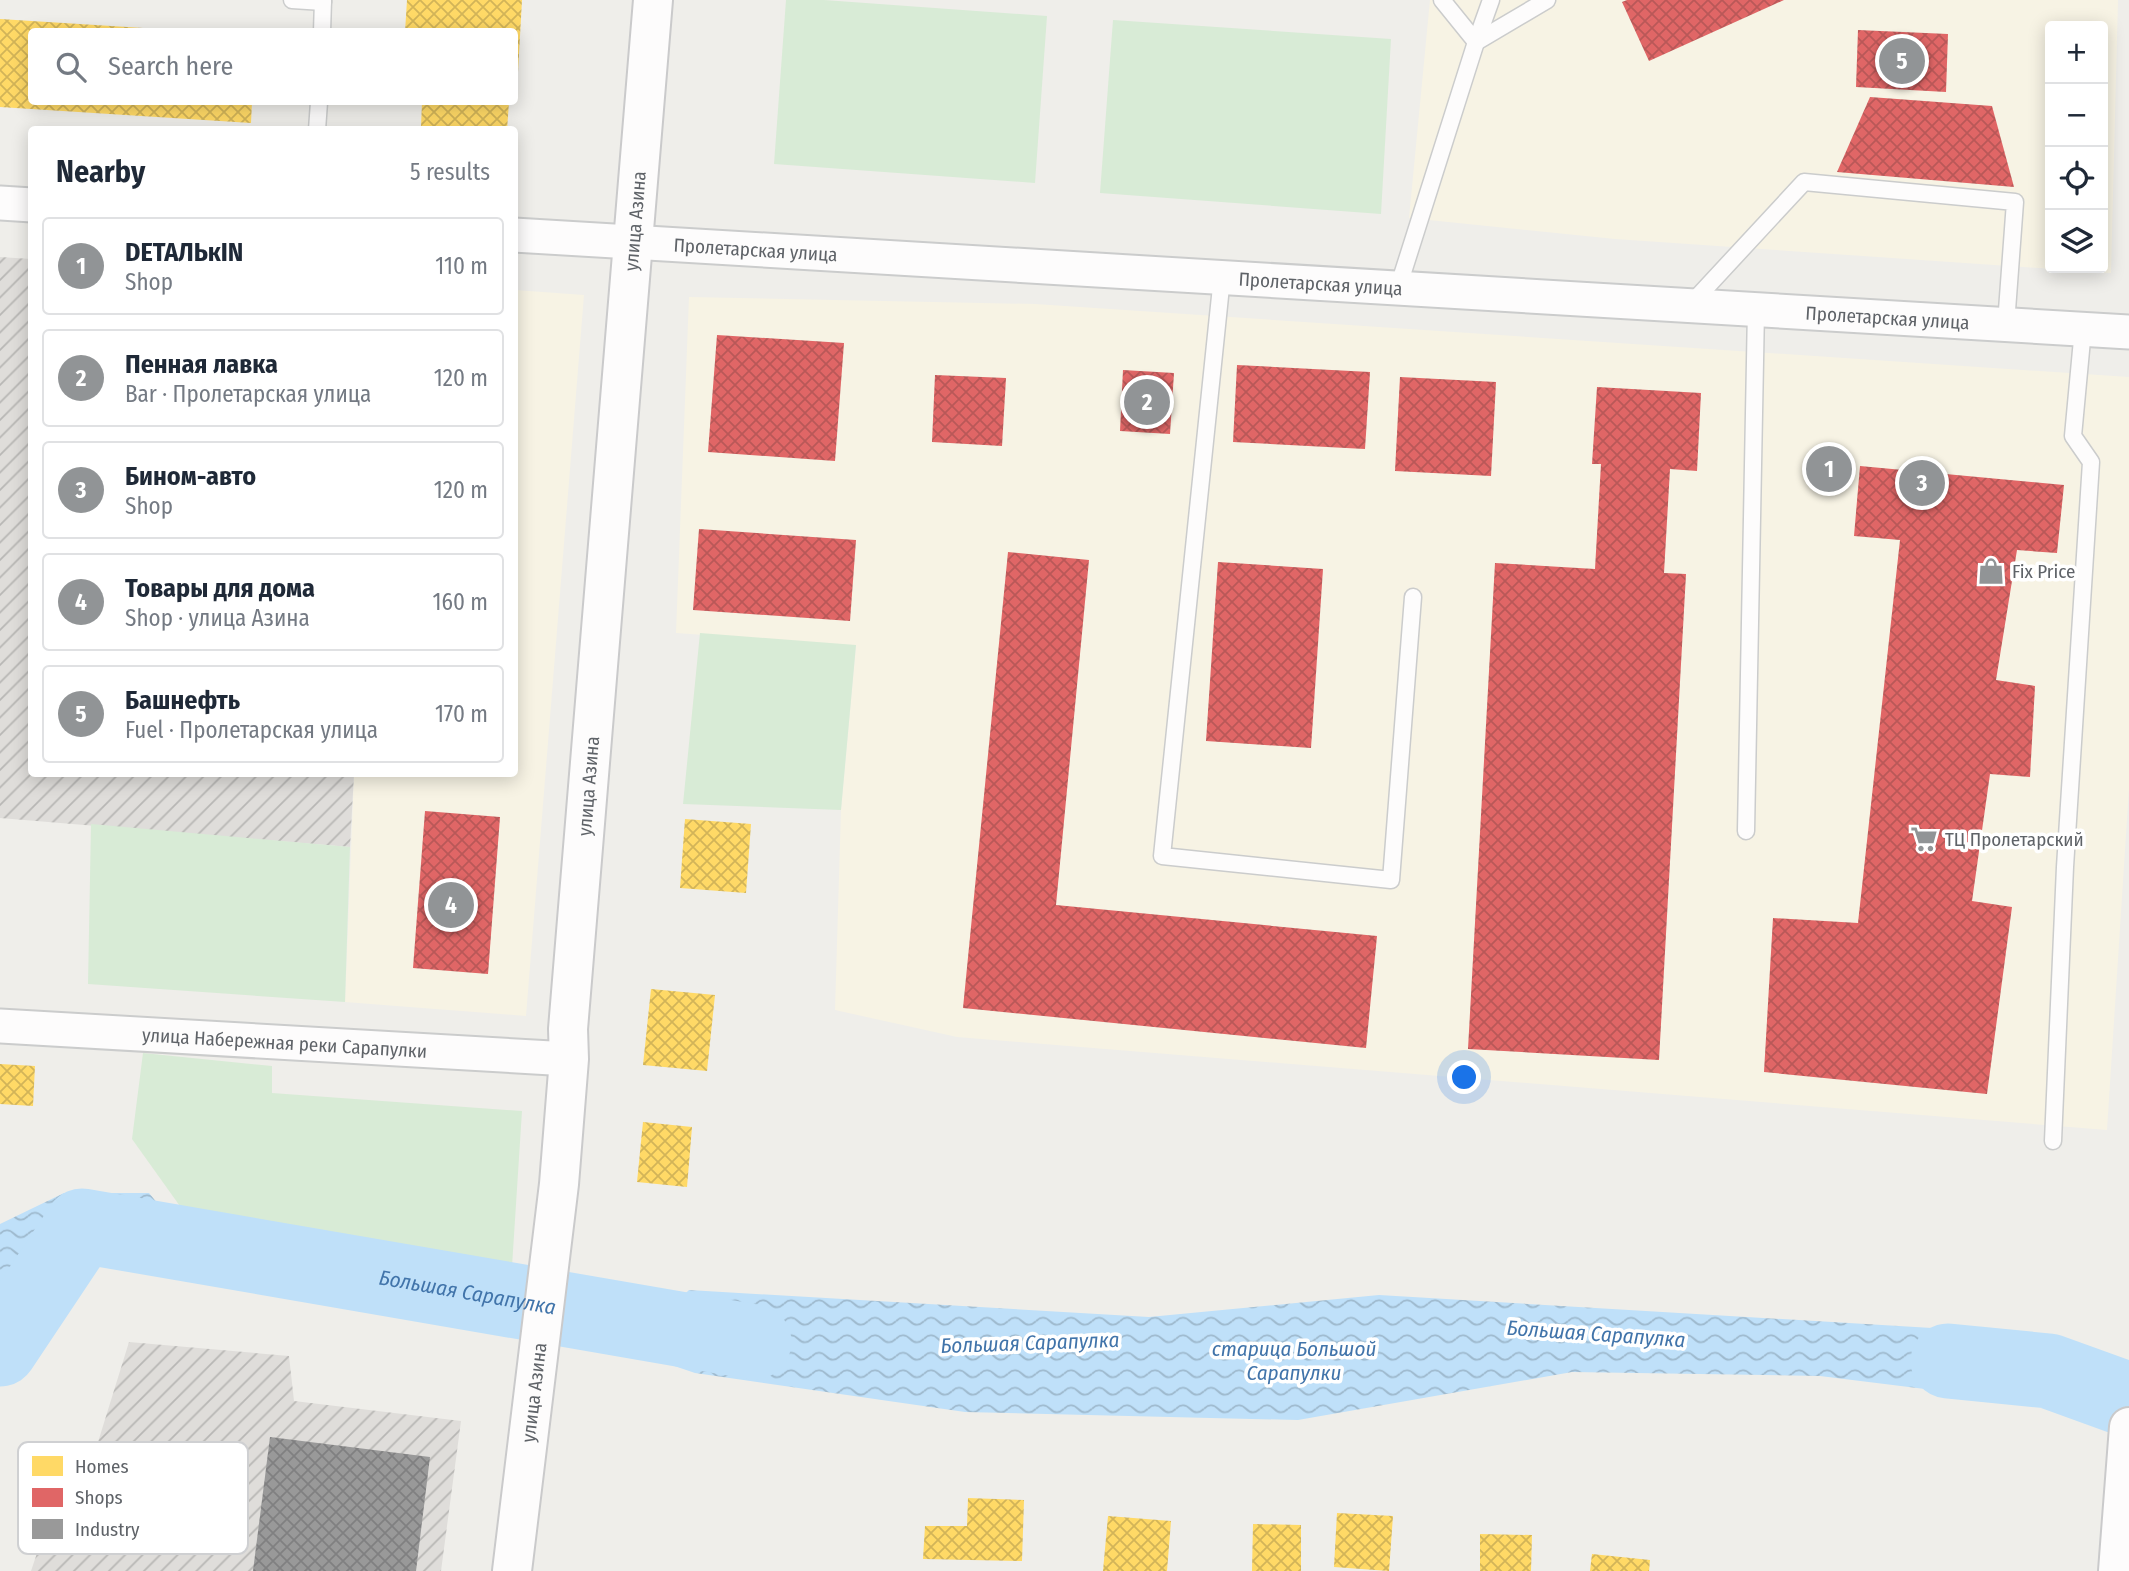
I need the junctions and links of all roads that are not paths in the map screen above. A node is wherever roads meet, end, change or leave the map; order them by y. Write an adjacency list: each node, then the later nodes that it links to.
1 (292, 0): 6 (lane)
2 (653, 0): 14 (main road, улица Азина)
3 (1442, 0): 8 (lane)
4 (1491, 0): 8 (lane)
5 (1547, 0): 8 (lane)
6 (323, 1): 7 (lane)
7 (322, 28)
8 (1476, 42): 16 (lane)
9 (319, 105): 10 (lane)
10 (317, 126)
11 (0, 203): 12 (street)
12 (28, 205)
13 (518, 235): 14 (street, Пролетарская улица)
14 (634, 242): 15 (street, Пролетарская улица); 25 (main road, улица Азина)
15 (1222, 277): 16 (street, Пролетарская улица); 22 (lane)
16 (1398, 288): 17 (street, Пролетарская улица)
17 (1690, 305): 18 (street, Пролетарская улица); 19 (lane)
18 (1756, 309): 19 (street, Пролетарская улица); 23 (lane)
19 (2006, 324): 20 (street, Пролетарская улица)
20 (2083, 329): 21 (street, Пролетарская улица); 26 (lane)
21 (2129, 332)
22 (1413, 597)
23 (1746, 831)
24 (0, 1026): 25 (street, улица Набережная реки Сарапулки)
25 (569, 1059): 29 (main road, улица Азина)
26 (2053, 1141)
27 (2129, 1427): 28 (main road)
28 (2119, 1557)
29 (512, 1571)

